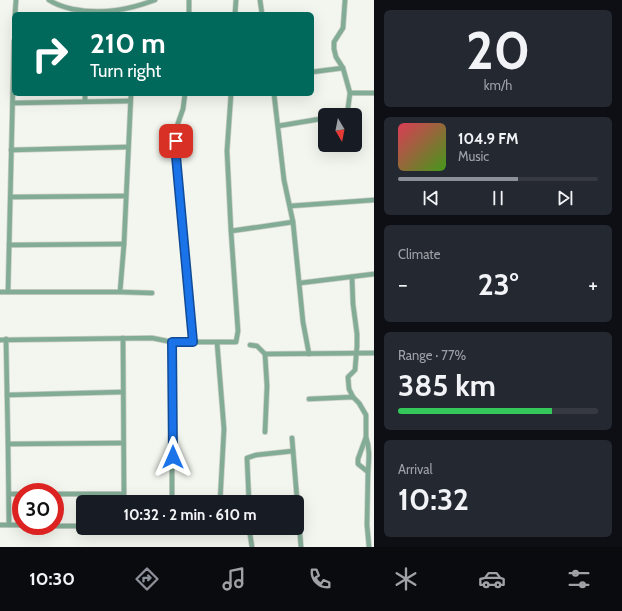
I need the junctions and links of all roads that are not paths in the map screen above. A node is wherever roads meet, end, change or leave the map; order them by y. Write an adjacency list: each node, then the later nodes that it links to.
1 (16, 0): 9 (street)
2 (49, 0): 8 (street)
3 (155, 0): 8 (street)
4 (189, 0): 11 (street)
5 (236, 0): 12 (street)
6 (260, 0): 13 (street)
7 (345, 0): 14 (street)
8 (133, 8): 10 (street)
9 (15, 12)
10 (133, 12)
11 (189, 12)
12 (234, 12)
13 (262, 12)
14 (343, 68): 15 (street); 17 (street)
15 (314, 72)
16 (374, 92): 17 (street)
17 (350, 93): 27 (street)
18 (13, 96): 26 (street)
19 (85, 96): 25 (street)
20 (131, 96): 24 (street)
21 (185, 96): 51 (street)
22 (231, 96): 37 (street)
23 (274, 96): 29 (street)
24 (130, 100): 25 (street); 30 (street)
25 (85, 101): 26 (street)
26 (13, 103): 31 (street)
27 (348, 108)
28 (318, 119): 29 (street)
29 (278, 126): 35 (street)
30 (128, 147): 31 (street); 32 (street)
31 (11, 150): 33 (street)
32 (125, 196): 33 (street); 38 (street)
33 (10, 197): 39 (street)
34 (374, 200): 35 (street)
35 (290, 206): 36 (street)
36 (293, 222): 37 (street); 42 (street)
37 (231, 231): 52 (street)
38 (124, 244): 39 (street); 45 (street)
39 (9, 245): 44 (street)
40 (374, 274): 41 (street)
41 (352, 277): 42 (street); 54 (street)
42 (300, 283): 57 (street)
43 (0, 292): 44 (street)
44 (8, 292): 45 (street)
45 (120, 292): 46 (street)
46 (152, 293)
47 (123, 338): 49 (street); 50 (street); 58 (street)
48 (0, 340): 49 (street)
49 (6, 340): 59 (street)
50 (172, 342): 51 (street); 71 (street)
51 (193, 342): 52 (street)
52 (217, 342): 72 (street)
53 (250, 345): 56 (street)
54 (356, 353): 55 (street); 57 (street); 60 (street)
55 (374, 353)
56 (264, 354): 57 (street); 62 (street)
57 (309, 354)
58 (123, 392): 59 (street); 65 (street)
59 (8, 395): 66 (street)
60 (353, 397): 61 (street); 63 (street)
61 (309, 399)
62 (265, 432)
63 (366, 437): 68 (street); 68 (street)
64 (292, 438): 67 (street)
65 (123, 443): 66 (street); 70 (street)
66 (8, 444): 69 (street)
67 (293, 451): 73 (street); 82 (street)
68 (368, 472): 77 (street)
69 (9, 494): 76 (street)
70 (64, 494)
71 (172, 495)
72 (220, 495)
73 (249, 495)
74 (374, 524): 77 (street)
75 (0, 525): 76 (street)
76 (9, 525)
77 (367, 525): 83 (street)
78 (64, 526): 79 (street)
79 (76, 526)
80 (250, 535): 81 (street)
81 (252, 547)
82 (301, 547)
83 (369, 547)

